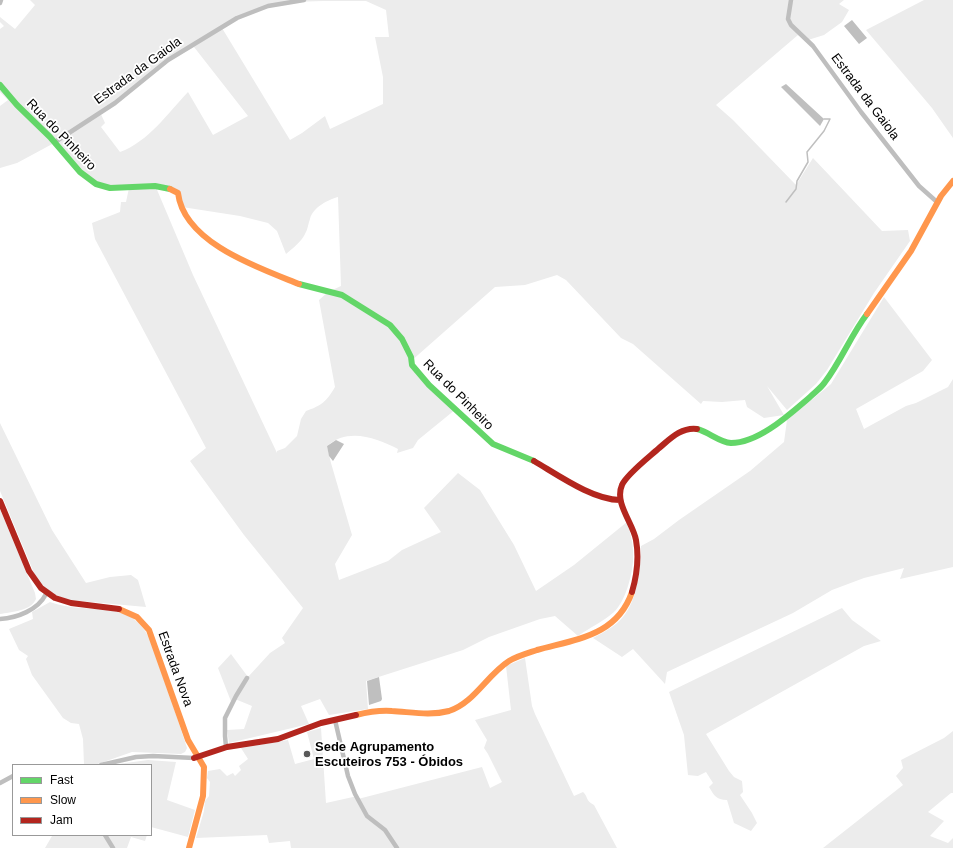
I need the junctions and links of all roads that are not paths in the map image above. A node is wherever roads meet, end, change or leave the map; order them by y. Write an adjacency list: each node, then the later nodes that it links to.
1 (304, 0): 4 (street, Estrada da Gaiola)
2 (790, 0): 6 (street, Estrada da Gaiola)
3 (0, 85): 4 (street, Rua do Pinheiro)
4 (55, 142): 7 (street, Rua do Pinheiro)
5 (953, 181): 6 (street)
6 (937, 202): 7 (street)
7 (620, 500): 12 (street)
8 (0, 501): 9 (street, Estrada Nova)
9 (46, 594): 10 (street); 14 (street, Estrada Nova)
10 (0, 619)
11 (247, 678): 13 (street)
12 (335, 720): 13 (street); 21 (street)
13 (226, 747): 14 (street)
14 (196, 757): 15 (street); 20 (street, Estrada Nova)
15 (104, 764)
16 (12, 776): 17 (street)
17 (1, 780)
18 (106, 836): 19 (street)
19 (113, 848)
20 (189, 848)
21 (397, 848)

